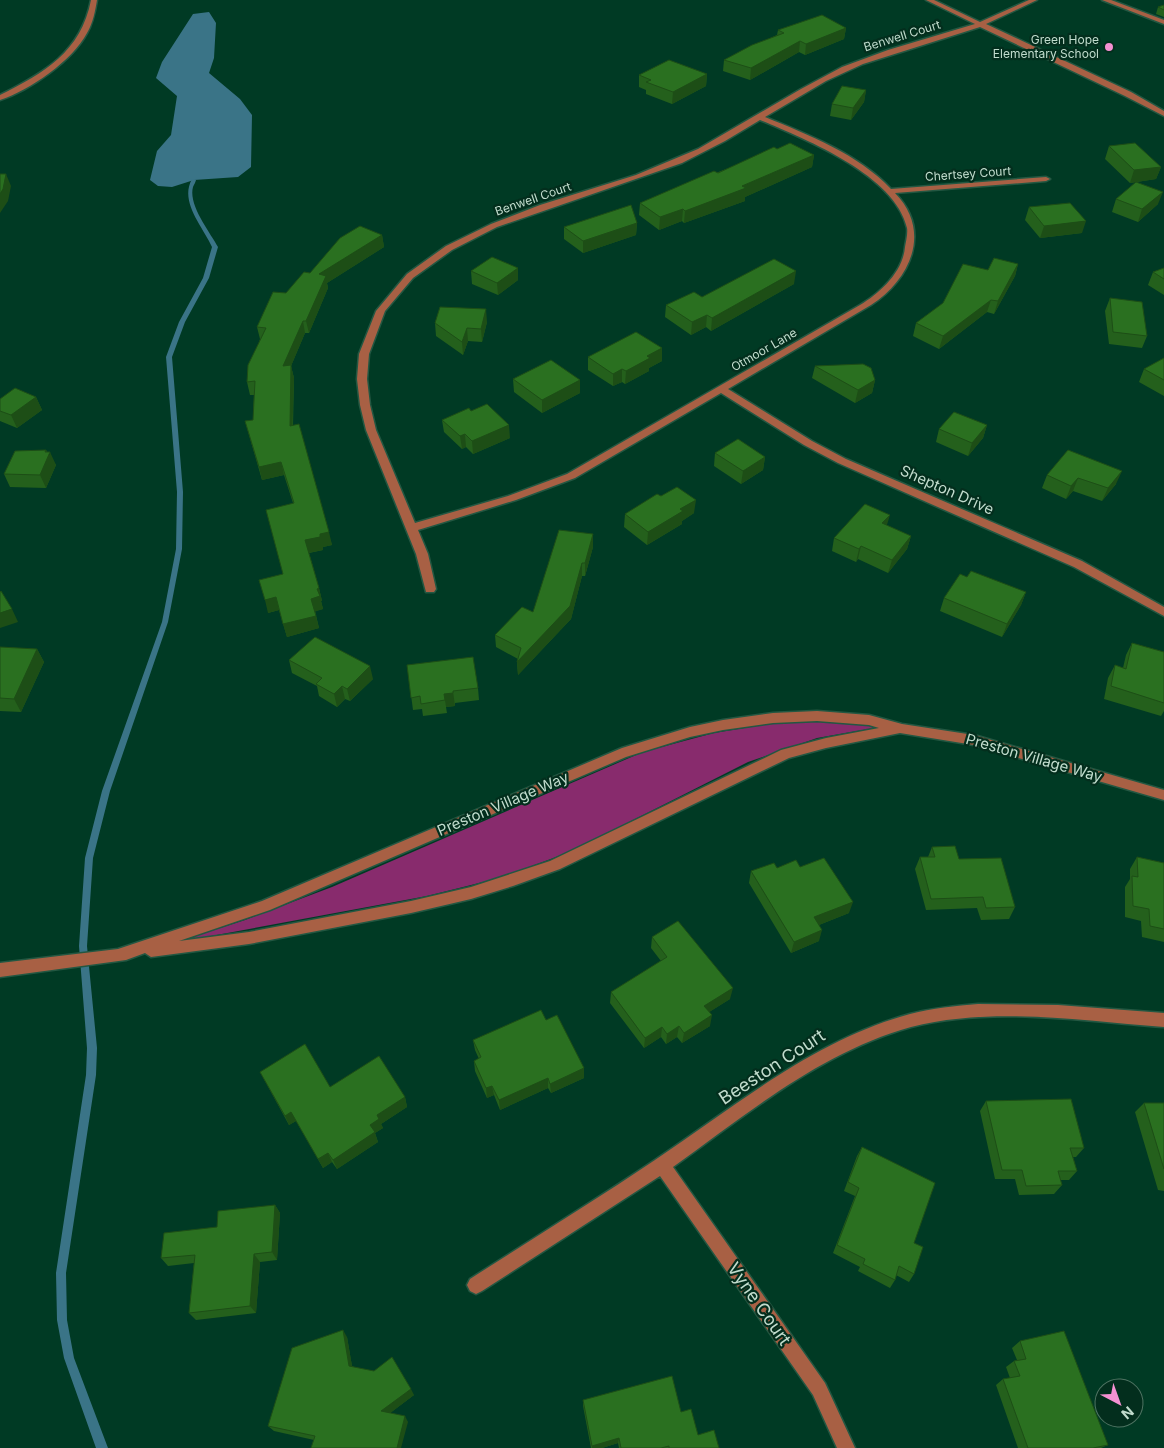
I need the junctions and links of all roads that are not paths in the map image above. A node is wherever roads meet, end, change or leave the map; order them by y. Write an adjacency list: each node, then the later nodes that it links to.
1 (94, 0): 7 (street)
2 (929, 0): 6 (street)
3 (1034, 0): 6 (street, Benwell Court)
4 (1104, 0): 5 (street)
5 (1164, 22)
6 (980, 24): 8 (street); 9 (street, Benwell Court)
7 (0, 98)
8 (1164, 114)
9 (760, 118): 11 (street, Otmoor Lane); 13 (street, Benwell Court)
10 (1046, 179): 11 (street, Chertsey Court)
11 (892, 191): 12 (street, Otmoor Lane)
12 (721, 390): 13 (street, Otmoor Lane); 15 (street, Shepton Drive)
13 (411, 528): 14 (street, Benwell Court)
14 (430, 589)
15 (1164, 612)
16 (902, 729): 17 (street, Preston Village Way); 18 (street, Preston Village Way); 18 (street, Preston Village Way)
17 (1164, 795)
18 (118, 956): 19 (street, Preston Village Way)
19 (0, 970)
20 (1164, 1020): 21 (street, Beeston Court)
21 (662, 1165): 22 (street, Beeston Court); 23 (street, Vyne Court)
22 (476, 1285)
23 (846, 1448)

